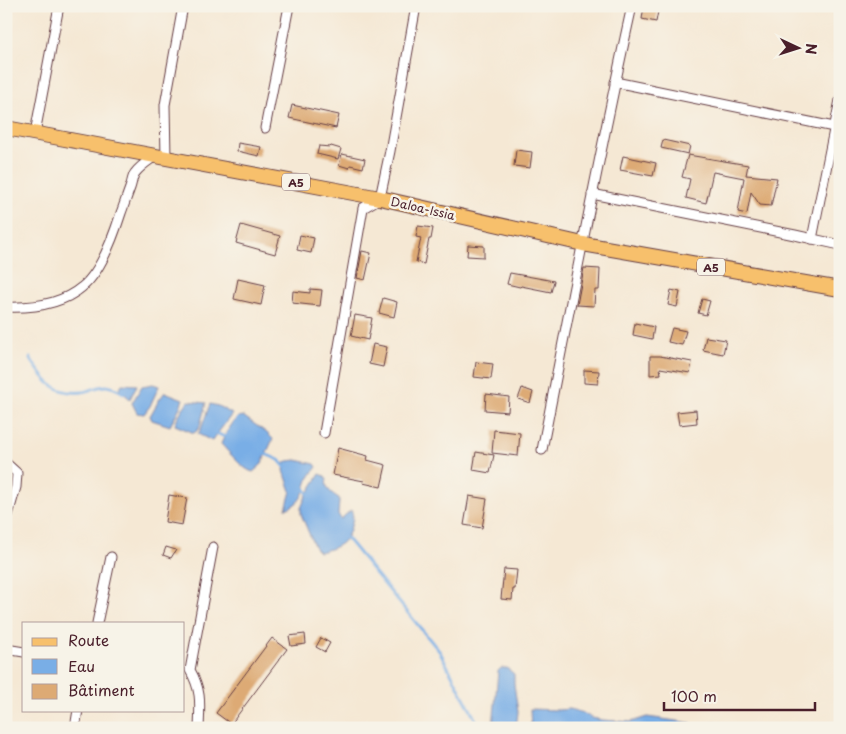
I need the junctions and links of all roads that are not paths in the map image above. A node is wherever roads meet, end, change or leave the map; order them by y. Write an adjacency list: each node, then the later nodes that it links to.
1 (58, 6): 11 (street)
2 (183, 6): 12 (street)
3 (289, 6): 10 (street)
4 (416, 6): 14 (street)
5 (632, 6): 6 (street)
6 (615, 82): 8 (street); 13 (street)
7 (840, 100): 8 (street)
8 (834, 127): 15 (street)
9 (6, 128): 11 (main road, Daloa-Issia / A5)
10 (265, 128)
11 (35, 133): 12 (main road, Daloa-Issia / A5)
12 (161, 157): 14 (main road, Daloa-Issia / A5); 19 (street)
13 (592, 194): 15 (street); 16 (street)
14 (380, 198): 16 (main road, Daloa-Issia / A5); 20 (street)
15 (812, 239): 17 (street)
16 (583, 244): 18 (main road, Daloa-Issia / A5); 21 (street)
17 (840, 245)
18 (840, 289)
19 (6, 307)
20 (324, 433)
21 (542, 450)
22 (6, 464): 23 (street)
23 (6, 522)
24 (213, 547): 29 (street)
25 (111, 557): 26 (street)
26 (97, 622)
27 (6, 648): 28 (street)
28 (22, 652)
29 (187, 669): 32 (street)
30 (78, 712): 31 (street)
31 (75, 728)
32 (199, 728)

